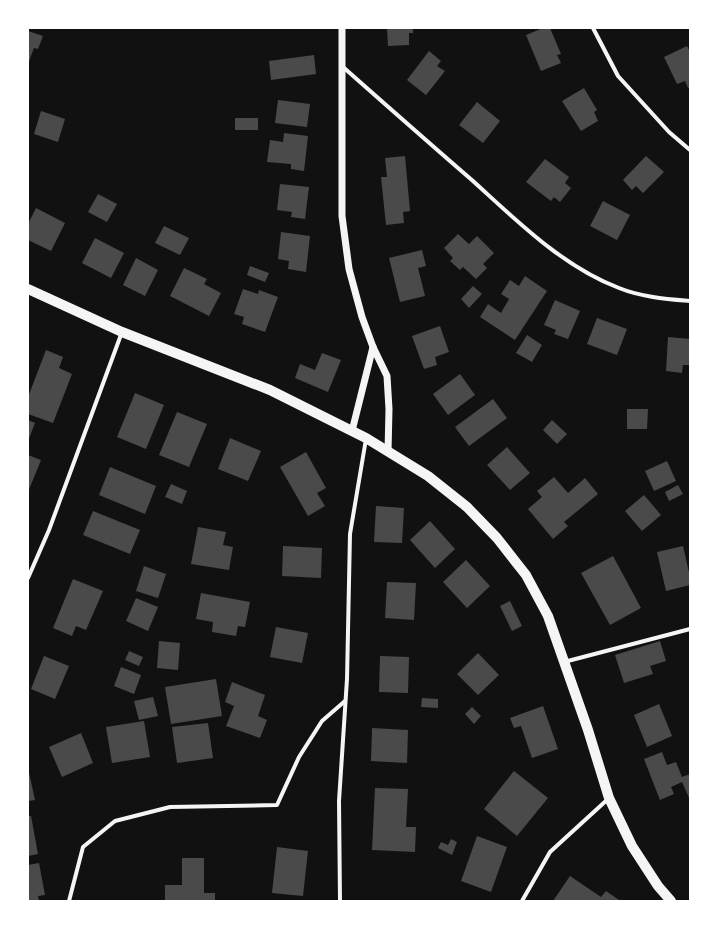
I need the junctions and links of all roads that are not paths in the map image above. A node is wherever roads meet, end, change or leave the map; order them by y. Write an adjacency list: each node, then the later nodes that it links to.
1 (342, 28): 3 (street)
2 (593, 28): 4 (street)
3 (343, 67): 6 (street); 8 (street)
4 (690, 150)
5 (28, 289): 7 (main road)
6 (690, 301)
7 (122, 332): 9 (main road); 12 (street)
8 (373, 347): 9 (street); 11 (street)
9 (352, 431): 10 (main road)
10 (366, 438): 11 (main road); 15 (street)
11 (388, 452): 14 (main road)
12 (28, 578)
13 (690, 629): 14 (street)
14 (564, 662): 16 (main road)
15 (345, 701): 17 (street); 18 (street)
16 (609, 798): 19 (street); 20 (main road)
17 (69, 901)
18 (340, 901)
19 (522, 901)
20 (671, 901)

